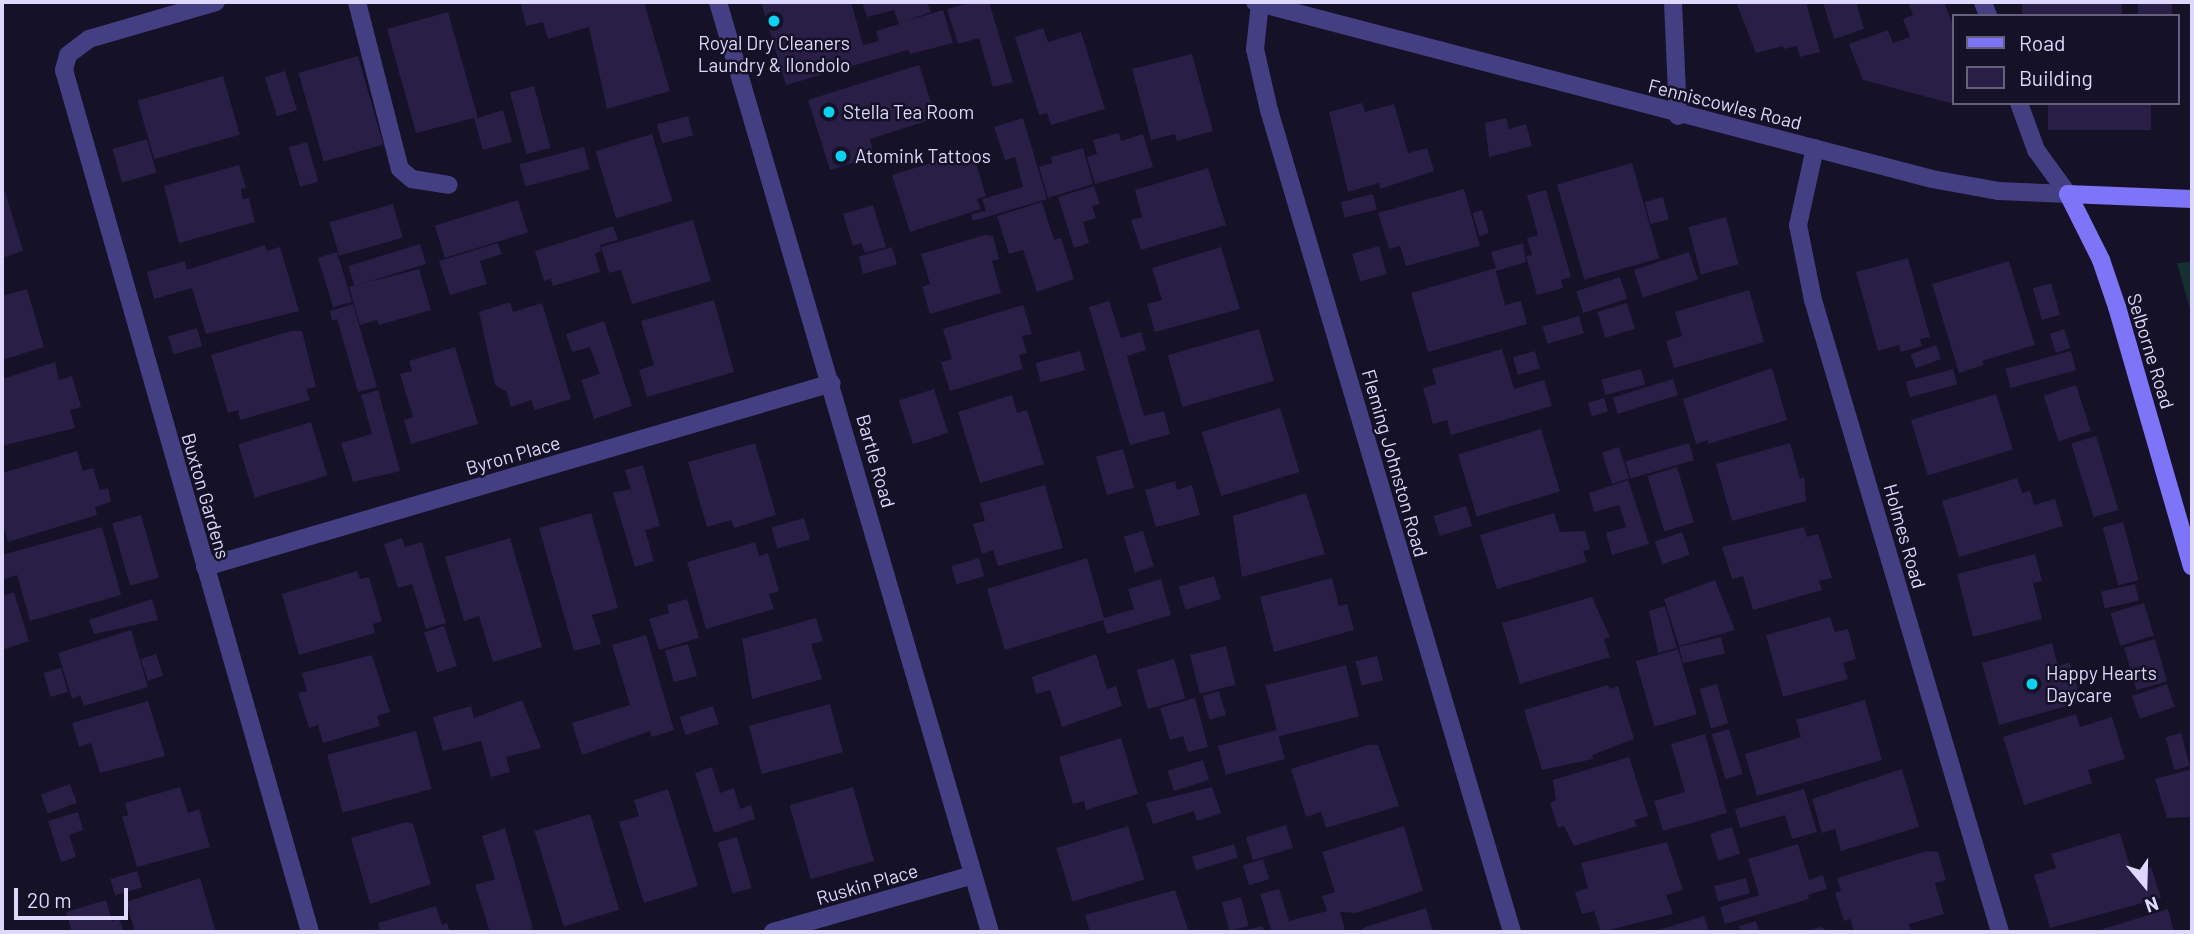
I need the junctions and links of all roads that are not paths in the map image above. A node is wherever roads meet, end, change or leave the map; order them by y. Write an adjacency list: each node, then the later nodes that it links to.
1 (216, 2): 14 (street, Buxton Gardens)
2 (357, 2): 9 (street)
3 (718, 2): 12 (street, Bartle Road)
4 (1672, 2): 7 (street)
5 (1258, 3): 7 (street, Fenniscowles Road); 19 (street, Fleming Johnston Road)
6 (2020, 105): 10 (street)
7 (1678, 116): 8 (street, Fenniscowles Road)
8 (1815, 148): 10 (street, Fenniscowles Road); 20 (street, Holmes Road)
9 (449, 185)
10 (2068, 194): 11 (street, Fenniscowles Road); 13 (street, Selborne Road)
11 (2192, 199)
12 (832, 383): 14 (street, Byron Place); 15 (street, Bartle Road)
13 (2192, 566)
14 (205, 567): 16 (street, Buxton Gardens)
15 (973, 875): 17 (street, Ruskin Place); 18 (street, Bartle Road)
16 (310, 932)
17 (773, 932)
18 (990, 932)
19 (1512, 932)
20 (2000, 932)

